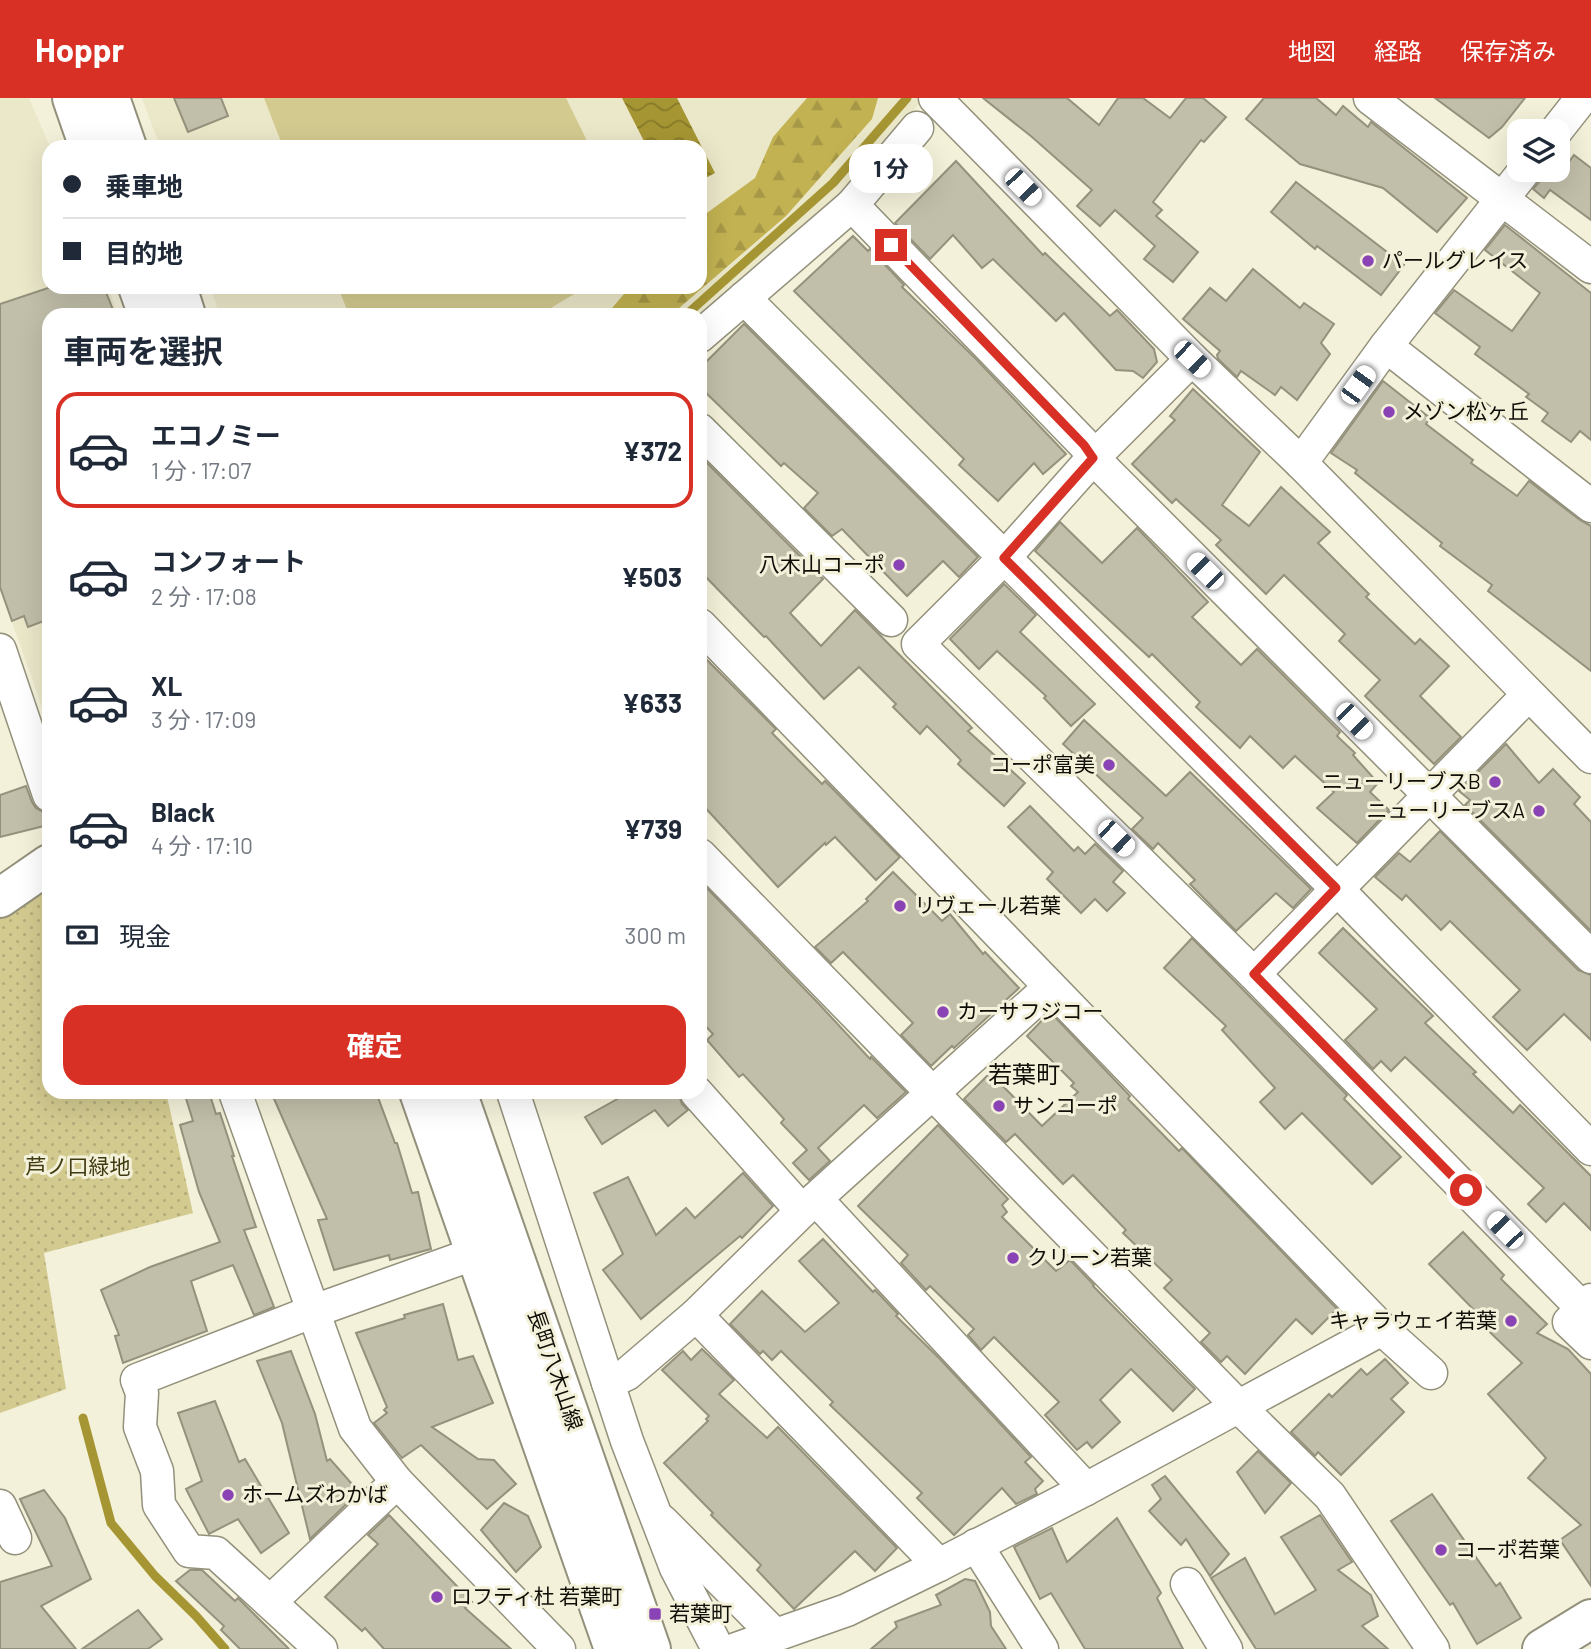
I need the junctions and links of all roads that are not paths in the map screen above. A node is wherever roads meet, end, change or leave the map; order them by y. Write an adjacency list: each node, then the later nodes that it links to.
1 (72, 98): 8 (street)
2 (110, 98): 9 (street)
3 (935, 98): 17 (street)
4 (1370, 98): 11 (street)
5 (1582, 98): 6 (street)
6 (1565, 119)
7 (917, 128): 12 (street)
8 (87, 140)
9 (125, 140)
10 (1516, 182): 11 (street)
11 (1503, 199): 13 (street); 16 (street)
12 (852, 205): 14 (street); 19 (street)
13 (1591, 267)
14 (744, 298): 15 (street); 22 (street)
15 (707, 330)
16 (1386, 346): 20 (street); 21 (street)
17 (1192, 359): 19 (street); 20 (street)
18 (707, 437): 23 (street)
19 (1093, 458): 22 (street); 29 (street)
20 (1301, 463): 26 (street)
21 (1591, 506)
22 (1004, 558): 32 (street); 35 (street)
23 (891, 620)
24 (707, 632): 36 (street)
25 (0, 650): 28 (street)
26 (1528, 695): 27 (street); 29 (street)
27 (1591, 757)
28 (42, 774)
29 (1428, 796): 32 (street); 34 (street)
30 (707, 862): 37 (street)
31 (42, 869): 33 (street)
32 (1336, 888): 35 (street); 43 (street)
33 (0, 898)
34 (1591, 957)
35 (1254, 974): 46 (street)
36 (1050, 987): 37 (street); 49 (street)
37 (934, 1094): 44 (street); 53 (street)
38 (238, 1099): 47 (street)
39 (421, 1099): 45 (street)
40 (459, 1099): 68 (street, 長町八木山線)
41 (515, 1099): 52 (street)
42 (703, 1099): 44 (street)
43 (1591, 1149)
44 (809, 1205): 48 (street); 55 (street)
45 (476, 1253): 47 (street); 67 (street)
46 (1587, 1304): 50 (street)
47 (314, 1311): 54 (street); 62 (street)
48 (696, 1315): 52 (street); 60 (street)
49 (1382, 1329): 51 (street); 53 (street)
50 (1591, 1343)
51 (1432, 1373)
52 (608, 1383): 57 (street)
53 (1237, 1405): 55 (street); 73 (street)
54 (397, 1482): 62 (street); 66 (street)
55 (1086, 1489): 59 (street)
56 (0, 1506): 58 (street)
57 (654, 1512): 64 (street); 69 (street)
58 (15, 1538)
59 (976, 1545): 60 (street); 71 (street)
60 (939, 1565): 64 (street)
61 (1187, 1584): 72 (street)
62 (270, 1602): 65 (street)
63 (1587, 1631): 74 (street)
64 (775, 1635): 70 (street)
65 (321, 1649)
66 (559, 1649)
67 (614, 1649)
68 (650, 1649)
69 (718, 1649)
70 (736, 1649)
71 (1042, 1649)
72 (1226, 1649)
73 (1433, 1649)
74 (1542, 1649)

